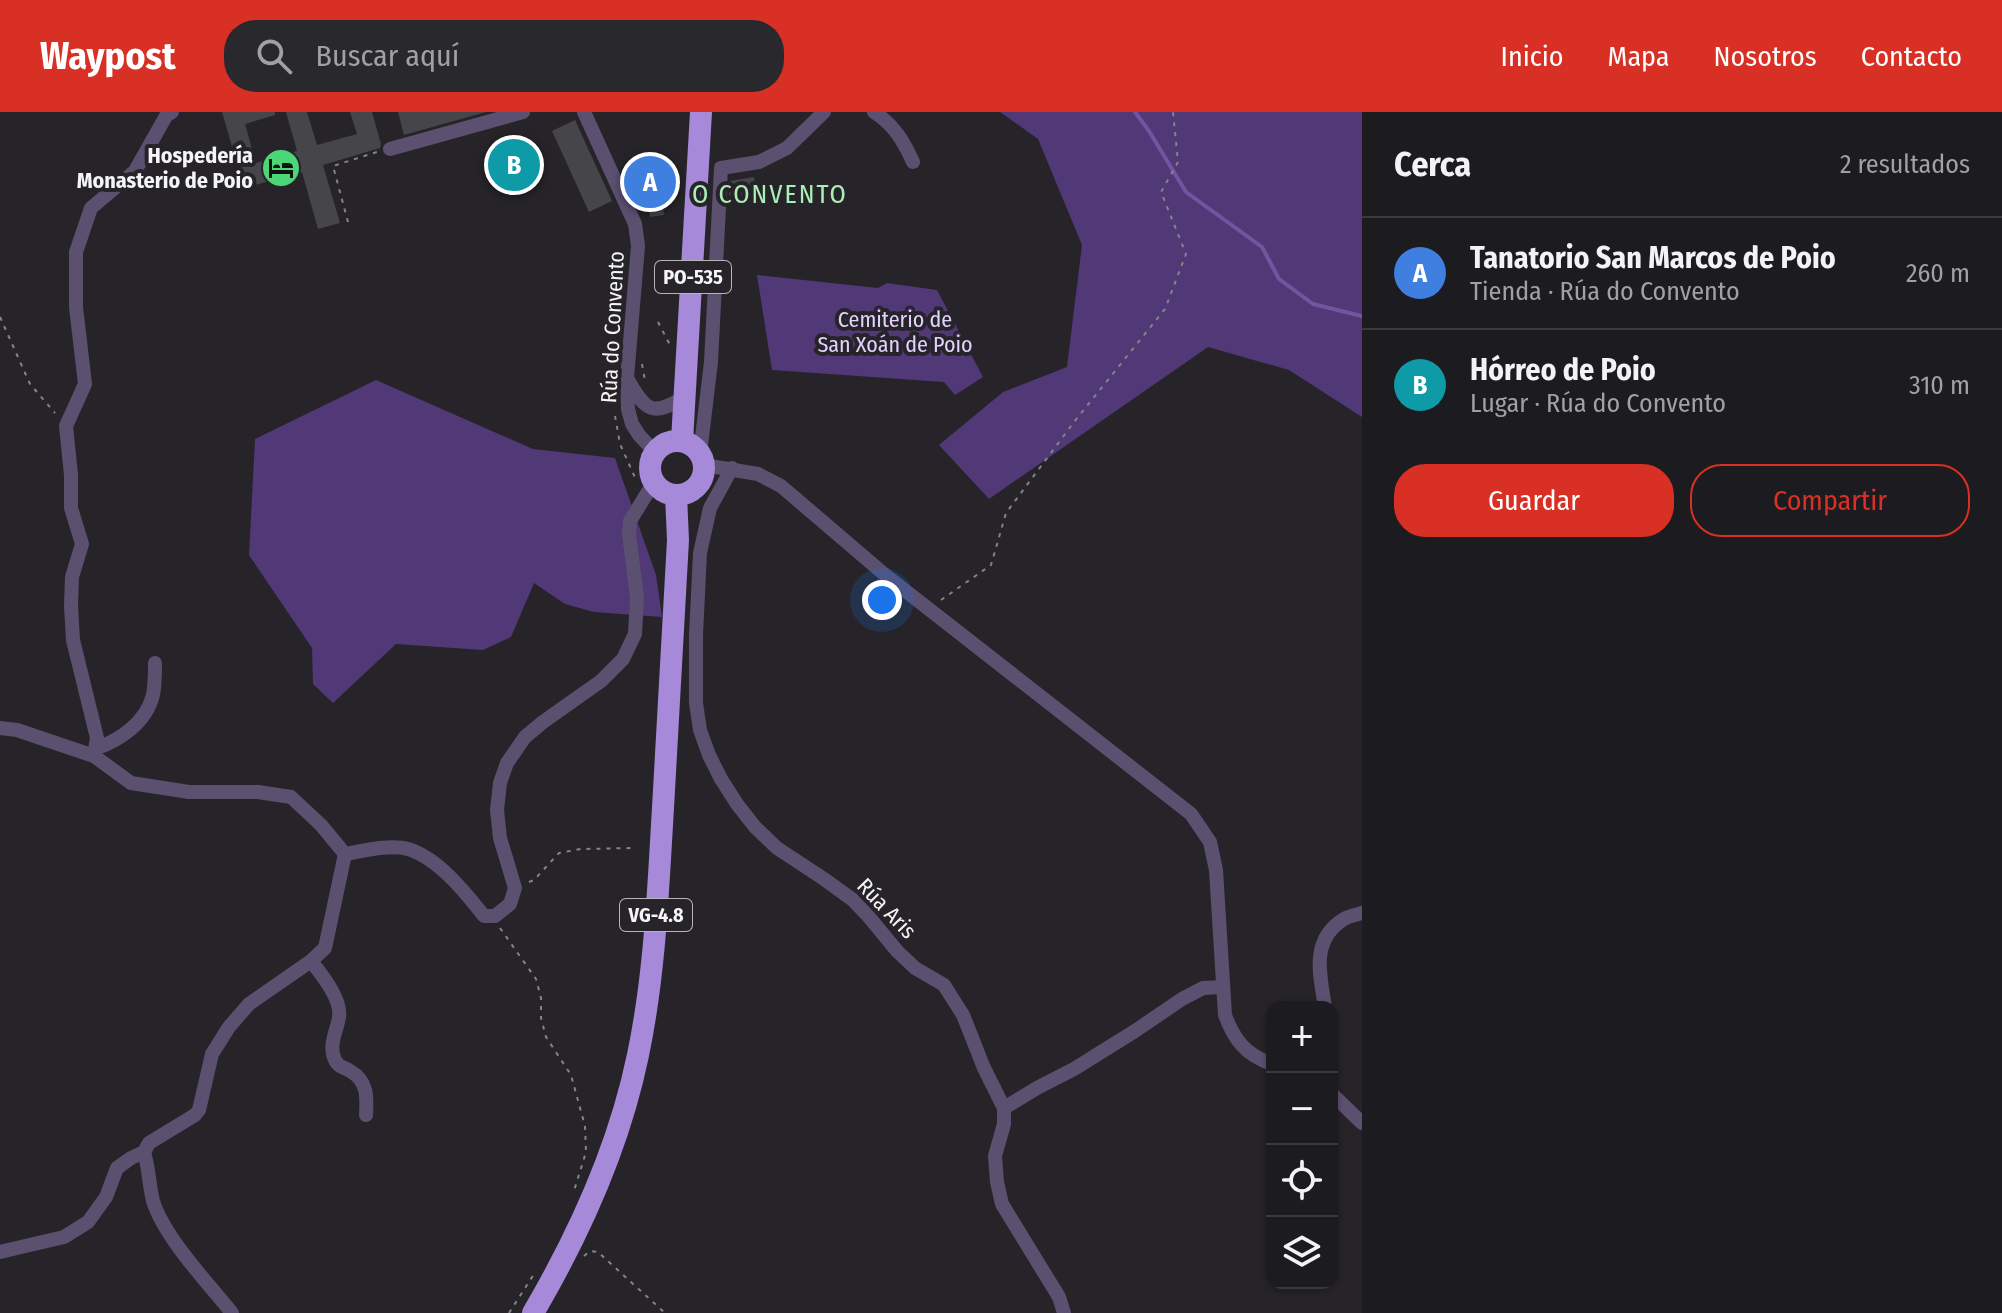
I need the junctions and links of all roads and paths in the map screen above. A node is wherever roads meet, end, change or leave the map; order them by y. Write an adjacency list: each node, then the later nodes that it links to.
1 (523, 112): 8 (street)
2 (584, 112): 13 (street, Rúa do Convento)
3 (701, 112): 15 (highway, PO-535)
4 (824, 112): 18 (street)
5 (874, 112): 9 (street)
6 (1173, 112): 22 (path)
7 (166, 113): 16 (street)
8 (390, 149): 10 (path)
9 (913, 162)
10 (348, 222)
11 (0, 317): 16 (path)
12 (642, 361): 14 (path)
13 (627, 378): 15 (street); 17 (street, Rúa do Convento)
14 (646, 387)
15 (686, 396): 18 (highway, PO-535)
16 (66, 426): 25 (street)
17 (655, 452): 18 (highway); 20 (highway)
18 (695, 453): 19 (street); 21 (highway)
19 (732, 468): 22 (street); 36 (street, Rúa Aris)
20 (654, 482): 21 (highway); 28 (street)
21 (676, 495): 46 (highway, VG-4.8)
22 (928, 609): 32 (street)
23 (155, 663): 25 (street)
24 (0, 728): 25 (street)
25 (95, 753): 27 (street)
26 (635, 848): 28 (path)
27 (345, 854): 30 (street); 31 (street)
28 (515, 888): 30 (street)
29 (1362, 913): 33 (street)
30 (495, 916): 40 (path)
31 (311, 961): 37 (street); 39 (street)
32 (1222, 987): 34 (street); 36 (street)
33 (1324, 1001)
34 (1266, 1061)
35 (1338, 1100): 38 (street)
36 (1004, 1108): 48 (street)
37 (366, 1115)
38 (1362, 1123)
39 (144, 1152): 42 (street); 44 (street)
40 (572, 1199)
41 (590, 1251): 47 (path)
42 (0, 1252)
43 (535, 1271): 45 (path)
44 (232, 1313)
45 (509, 1313)
46 (533, 1313)
47 (665, 1313)
48 (1064, 1313)

